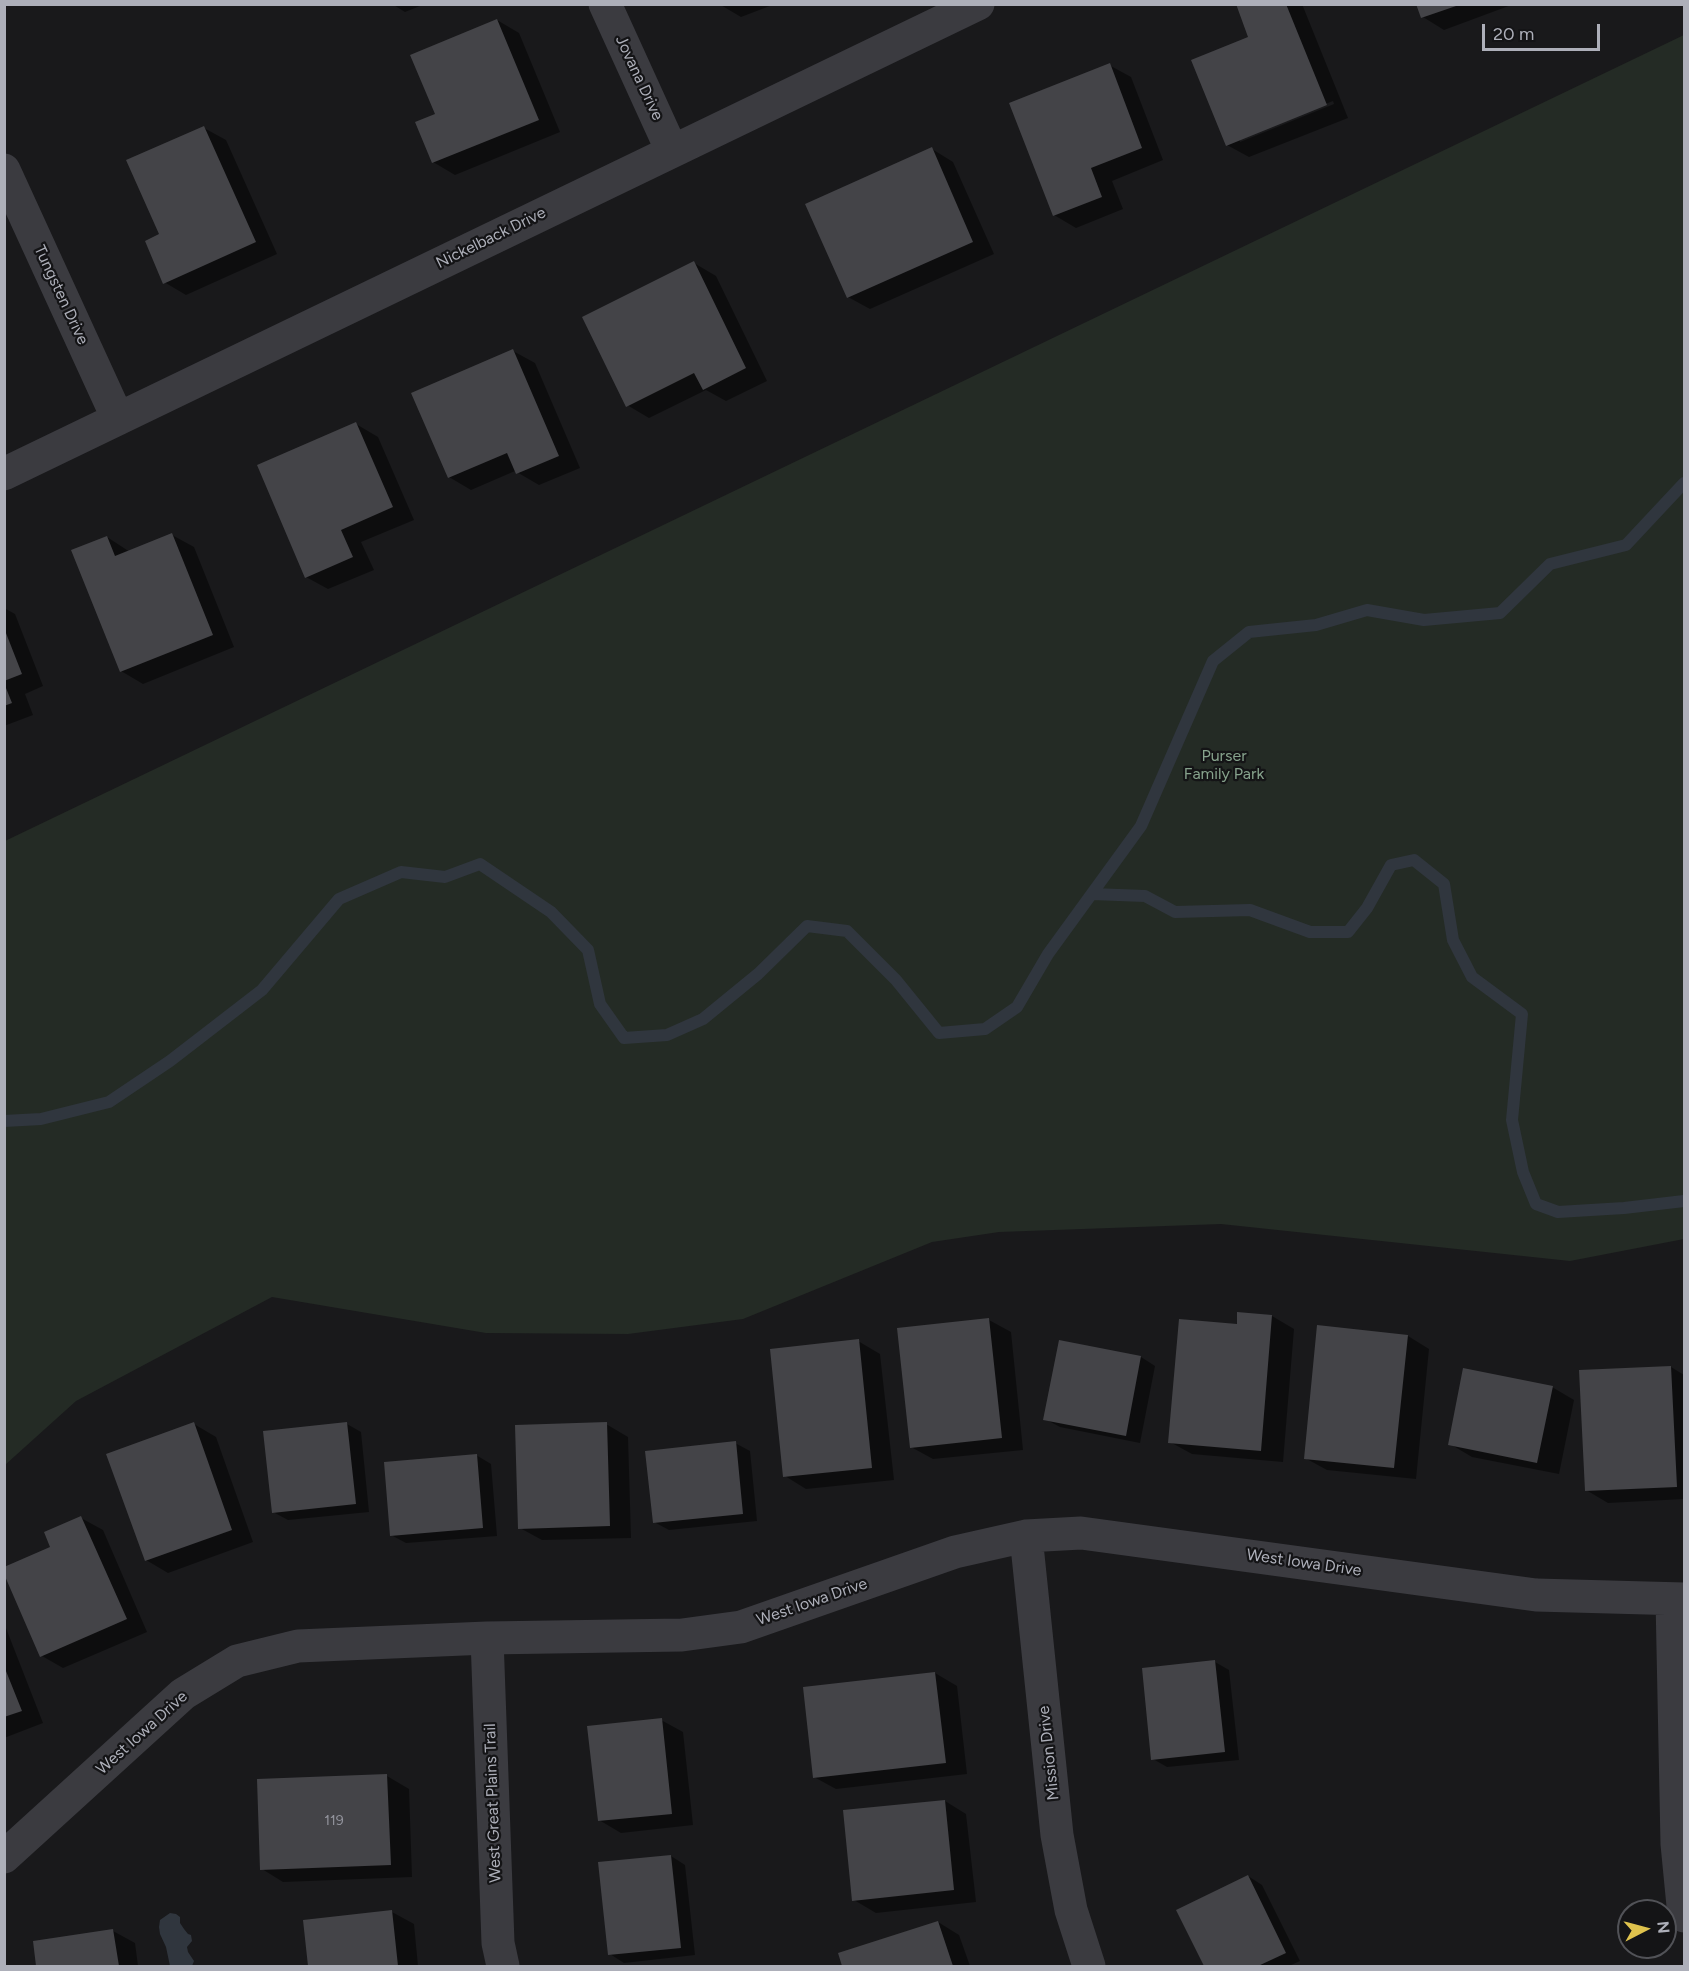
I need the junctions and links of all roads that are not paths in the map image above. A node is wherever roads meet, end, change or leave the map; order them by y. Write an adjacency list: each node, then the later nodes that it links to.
1 (605, 4): 3 (street, Jovana Drive)
2 (978, 4): 3 (street, Nickelback Drive)
3 (672, 151): 5 (street, Nickelback Drive)
4 (4, 170): 5 (street, Tungsten Drive)
5 (118, 419): 6 (street, Nickelback Drive)
6 (4, 474)
7 (1026, 1536): 8 (street, West Iowa Drive); 9 (street, West Iowa Drive); 13 (street, Mission Drive)
8 (1678, 1599): 11 (street)
9 (487, 1638): 10 (street, West Iowa Drive); 12 (street, West Great Plains Trail)
10 (4, 1857)
11 (1684, 1917)
12 (503, 1966)
13 (1089, 1966)

